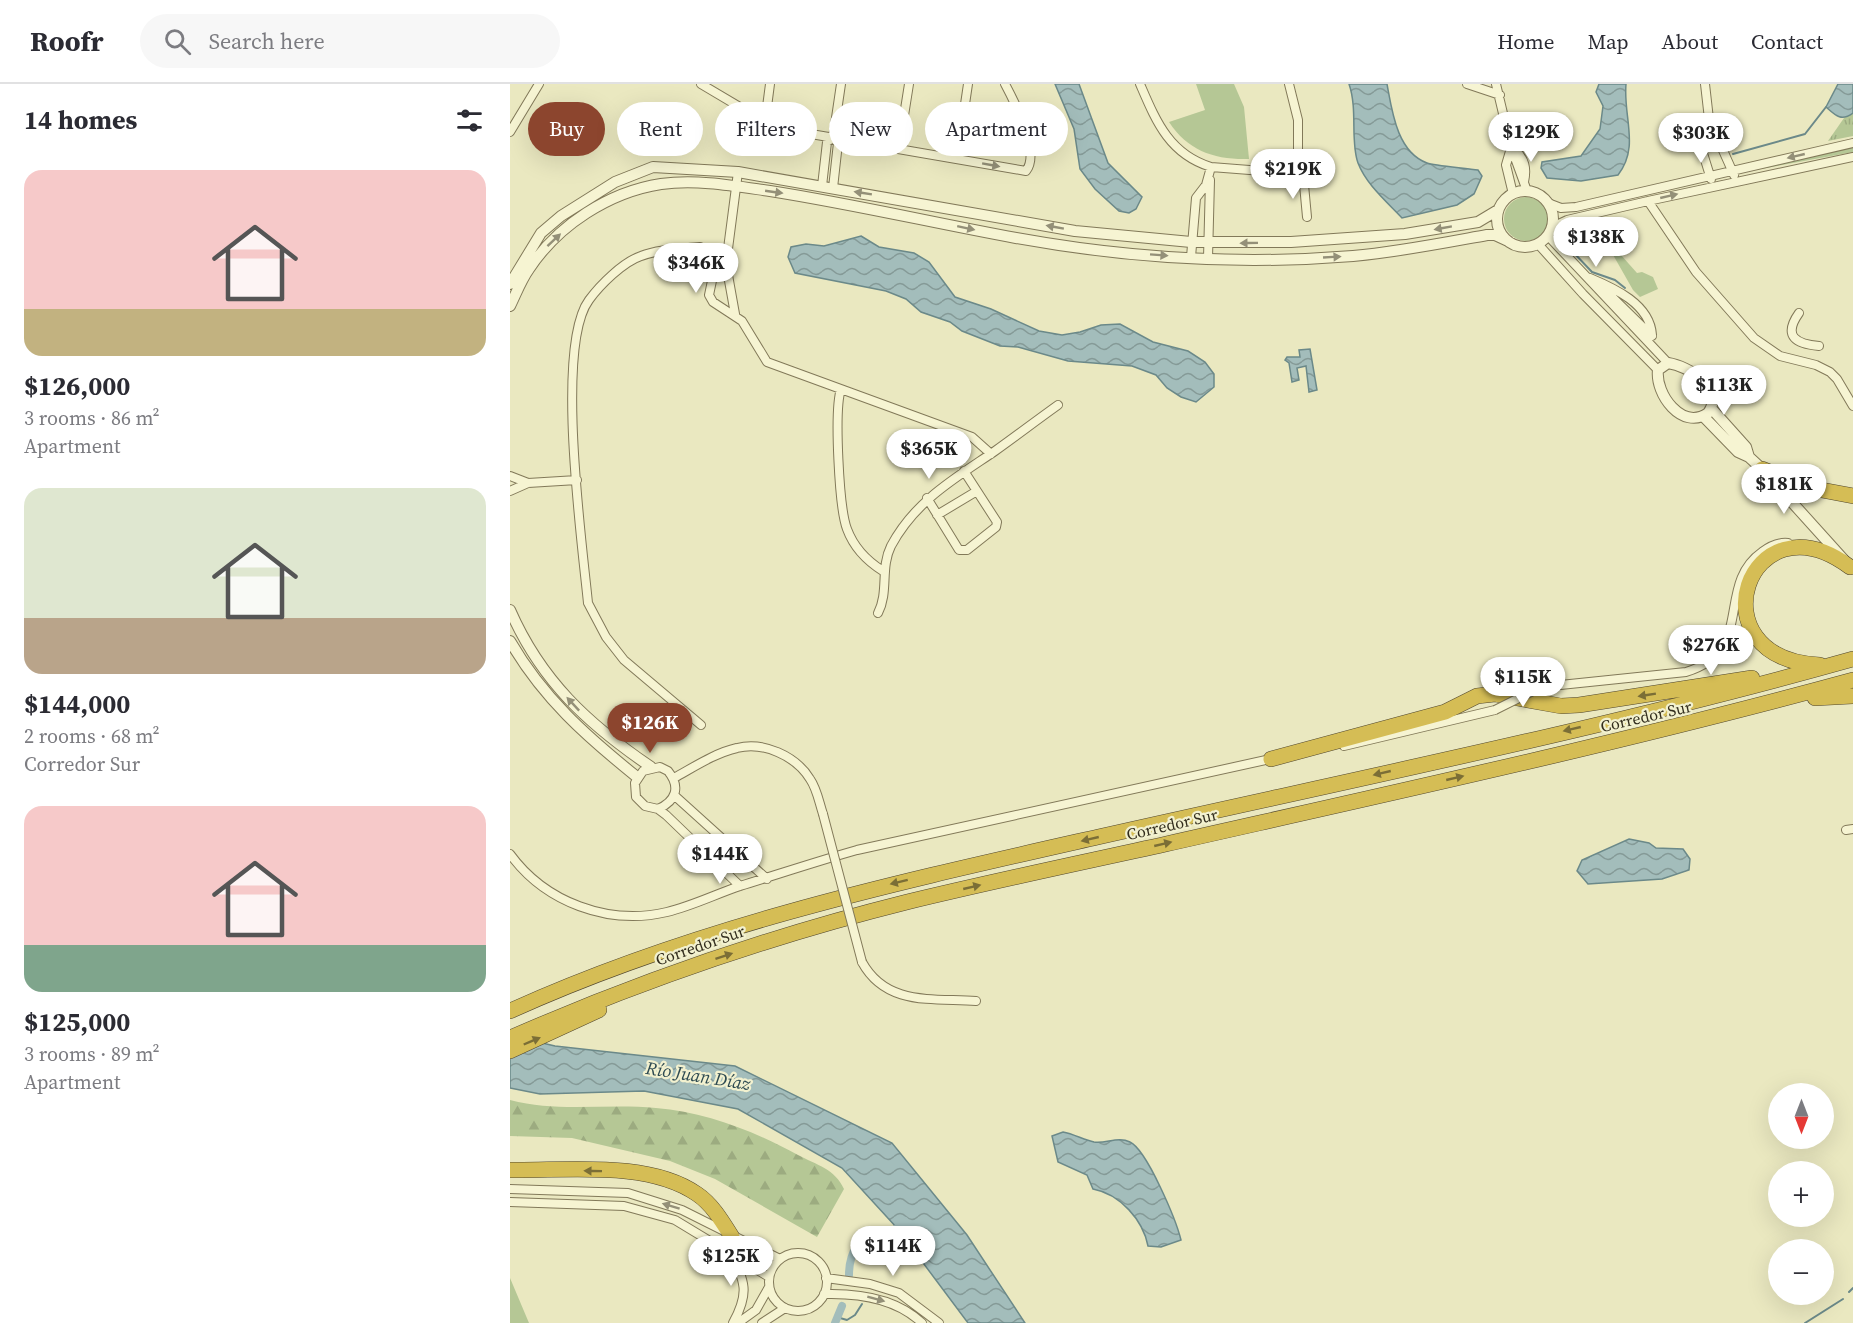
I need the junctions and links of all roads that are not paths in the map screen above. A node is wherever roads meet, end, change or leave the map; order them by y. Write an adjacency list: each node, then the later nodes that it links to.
1 (539, 84): 19 (street)
2 (701, 84): 14 (street)
3 (770, 84): 15 (street)
4 (841, 84): 16 (street)
5 (909, 84): 17 (street)
6 (968, 84): 25 (street)
7 (1005, 84): 25 (street, one-way to 7)
8 (1140, 84): 26 (street)
9 (1289, 84): 29 (street)
10 (1467, 84): 13 (street)
11 (1496, 84): 13 (street)
12 (1705, 84): 18 (street)
13 (1500, 95): 21 (street)
14 (731, 102)
15 (768, 102)
16 (838, 102)
17 (906, 102)
18 (1709, 119): 27 (street); 30 (street)
19 (510, 132)
20 (1853, 143): 27 (street, one-way to 27)
21 (1511, 147): 35 (street); 36 (street)
22 (913, 150): 25 (street)
23 (835, 156): 34 (street)
24 (1853, 157): 31 (street)
25 (957, 158)
26 (1210, 167): 29 (street); 43 (street); 44 (street)
27 (1733, 171): 30 (street); 31 (street)
28 (738, 172): 33 (street); 34 (street); 51 (street)
29 (1298, 172): 40 (street)
30 (1710, 176): 32 (street); 38 (street)
31 (1735, 181): 32 (street)
32 (1714, 186): 37 (street, one-way to 32)
33 (738, 187): 47 (street, one-way to 47); 49 (street); 53 (street, one-way to 33)
34 (827, 187): 43 (street, one-way to 34)
35 (1525, 188): 36 (street); 38 (street)
36 (1513, 194): 39 (street)
37 (1648, 201): 41 (street); 63 (street)
38 (1548, 203): 41 (street)
39 (1498, 210): 42 (street); 44 (street, one-way to 44)
40 (1307, 217)
41 (1550, 231): 45 (street); 50 (street)
42 (1508, 241): 45 (street); 48 (street, one-way to 42)
43 (1191, 242): 44 (street); 47 (street)
44 (1208, 243): 48 (street)
45 (1538, 244): 54 (street)
46 (700, 247): 69 (street)
47 (1191, 257): 48 (street)
48 (1208, 258)
49 (726, 264): 56 (street); 56 (street)
50 (1591, 279): 52 (street); 52 (street)
51 (510, 284)
52 (1612, 294): 54 (street); 58 (street); 58 (street)
53 (510, 306)
54 (1597, 309): 60 (street)
55 (1799, 313): 57 (street)
56 (735, 314): 61 (street)
57 (1819, 346)
58 (1653, 347): 59 (street)
59 (1668, 363): 60 (street); 64 (street)
60 (1658, 370): 64 (street)
61 (841, 389): 65 (street); 78 (street)
62 (1058, 405): 65 (street)
63 (1853, 406)
64 (1707, 412): 66 (street)
65 (991, 454): 67 (street)
66 (1762, 469): 73 (highway); 77 (street)
67 (964, 471): 72 (street); 74 (street)
68 (510, 476): 70 (street)
69 (577, 480): 70 (street); 88 (street)
70 (528, 483): 71 (street)
71 (510, 491)
72 (977, 491): 75 (street); 75 (street)
73 (1853, 496)
74 (927, 498): 75 (street); 78 (street)
75 (937, 514)
76 (1809, 548): 77 (highway); 83 (highway); 89 (street, bridge)
77 (1852, 569)
78 (883, 571): 80 (street)
79 (510, 610): 90 (street, one-way to 79)
80 (878, 613)
81 (510, 641): 91 (street)
82 (1853, 659): 83 (highway, Corredor Sur)
83 (1832, 665): 84 (highway, Corredor Sur)
84 (1809, 671): 89 (highway, one-way to 89); 101 (highway, Corredor Sur, one-way to 101)
85 (1853, 680): 87 (highway, Corredor Sur)
86 (1853, 696): 87 (highway)
87 (1758, 706): 102 (highway, Corredor Sur, one-way to 87)
88 (701, 725)
89 (1271, 759): 98 (street)
90 (651, 767): 91 (street); 92 (street)
91 (637, 777): 94 (street)
92 (674, 778): 93 (street); 100 (street, bridge)
93 (675, 796): 94 (street); 95 (street)
94 (658, 809): 97 (street)
95 (739, 853): 97 (street); 98 (street)
96 (510, 854): 99 (street)
97 (722, 869): 99 (street)
98 (767, 879): 99 (street)
99 (740, 886)
100 (976, 1001)
101 (510, 1011)
102 (553, 1026): 103 (highway, Corredor Sur); 104 (highway, one-way to 102)
103 (510, 1038)
104 (510, 1051)
105 (510, 1170): 108 (highway, one-way to 105)
106 (510, 1190): 108 (street, one-way to 106)
107 (510, 1202): 108 (street)
108 (731, 1244): 109 (street); 110 (street); 115 (street)
109 (780, 1259): 110 (street); 111 (street)
110 (769, 1276): 112 (street)
111 (826, 1278): 113 (street); 119 (street)
112 (769, 1287): 114 (street); 116 (street)
113 (824, 1294): 114 (street); 118 (street, one-way to 118)
114 (785, 1308): 117 (street)
115 (733, 1323)
116 (738, 1323)
117 (762, 1323)
118 (922, 1323)
119 (939, 1323)

